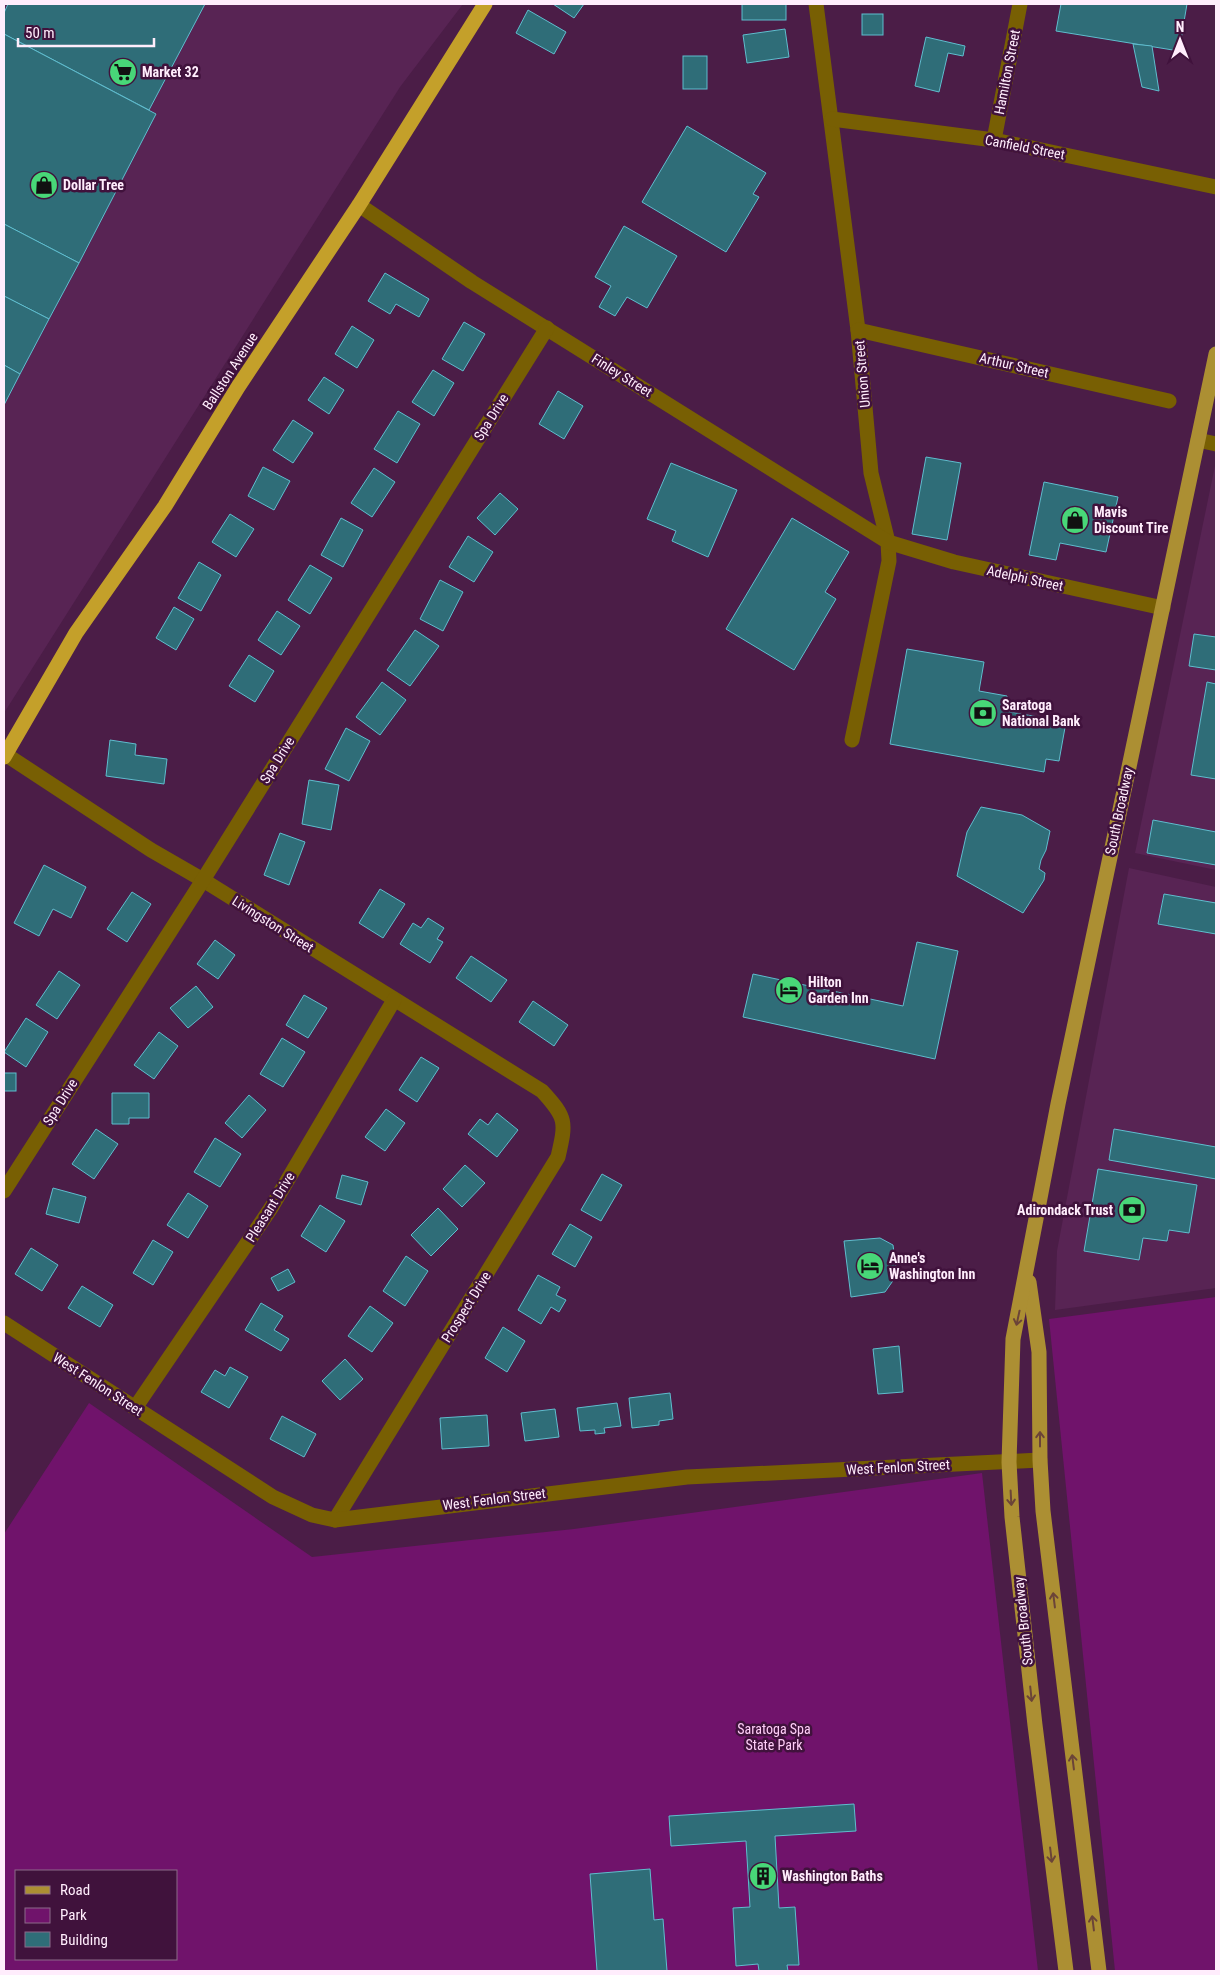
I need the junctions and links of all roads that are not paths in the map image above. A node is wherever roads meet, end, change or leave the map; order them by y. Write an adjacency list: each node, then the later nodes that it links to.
1 (485, 4): 7 (highway, Ballston Avenue)
2 (816, 4): 4 (street, Union Street)
3 (1020, 4): 5 (street, Hamilton Street)
4 (832, 118): 5 (street, Canfield Street); 9 (street, Union Street)
5 (994, 140): 6 (street, Canfield Street)
6 (1216, 187)
7 (360, 205): 8 (street, Finley Street); 17 (highway, Ballston Avenue)
8 (547, 328): 14 (street, Finley Street); 18 (street, Spa Drive)
9 (858, 330): 11 (street, Arthur Street); 14 (street, Union Street)
10 (1216, 354): 12 (main road, South Broadway)
11 (1169, 401)
12 (1198, 440): 13 (street); 15 (main road, South Broadway)
13 (1216, 444)
14 (888, 542): 15 (street, Adelphi Street); 16 (street, Union Street)
15 (1163, 608): 22 (main road, South Broadway)
16 (852, 740)
17 (5, 756): 18 (street, Livingston Street)
18 (203, 880): 19 (street, Livingston Street); 21 (street, Spa Drive)
19 (394, 1000): 20 (street, Livingston Street); 24 (street, Pleasant Drive)
20 (542, 1091): 27 (street, Prospect Drive)
21 (4, 1191)
22 (1028, 1270): 25 (main road, South Broadway, one-way to 22); 26 (main road, South Broadway, one-way to 26)
23 (4, 1323): 24 (street, West Fenlon Street)
24 (135, 1408): 27 (street, West Fenlon Street)
25 (1040, 1460): 26 (street, West Fenlon Street); 29 (main road, South Broadway, one-way to 25)
26 (1010, 1462): 27 (street, West Fenlon Street); 28 (main road, South Broadway, one-way to 28)
27 (335, 1520)
28 (1066, 1971)
29 (1099, 1971)

